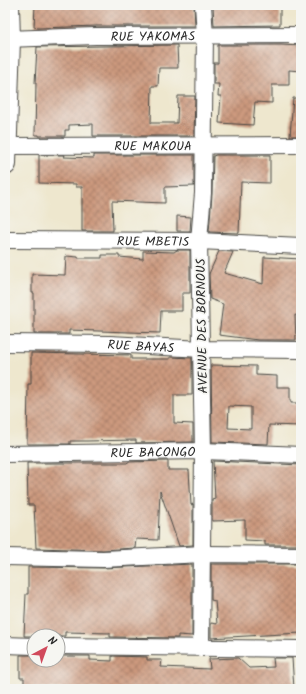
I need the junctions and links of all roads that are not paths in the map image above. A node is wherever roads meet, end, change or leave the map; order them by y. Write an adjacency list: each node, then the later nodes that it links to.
1 (8, 5): 5 (main road)
2 (203, 5): 3 (street, AVENUE DES BORNOUS)
3 (205, 36): 4 (street, RUE YAKOMAS); 5 (street, RUE YAKOMAS); 7 (street, AVENUE DES BORNOUS)
4 (301, 36)
5 (7, 39): 8 (main road)
6 (301, 145): 7 (street, RUE MAKOUA)
7 (203, 146): 8 (street, RUE MAKOUA); 10 (street, AVENUE DES BORNOUS)
8 (5, 152)
9 (5, 240): 10 (street, RUE MBETIS)
10 (199, 241): 11 (street, RUE MBETIS); 13 (street, AVENUE DES BORNOUS)
11 (301, 246)
12 (5, 343): 13 (street, RUE BAYAS)
13 (202, 349): 14 (street, RUE BAYAS); 15 (street, AVENUE DES BORNOUS)
14 (301, 350)
15 (203, 451): 16 (street, RUE BACONGO); 17 (street, RUE BACONGO); 18 (street, AVENUE DES BORNOUS)
16 (5, 454)
17 (301, 455)
18 (203, 554): 19 (street); 20 (street); 24 (street, AVENUE DES BORNOUS)
19 (301, 555)
20 (5, 557)
21 (5, 645): 22 (street)
22 (26, 646)
23 (66, 646): 24 (street)
24 (200, 648): 25 (street)
25 (301, 649)

